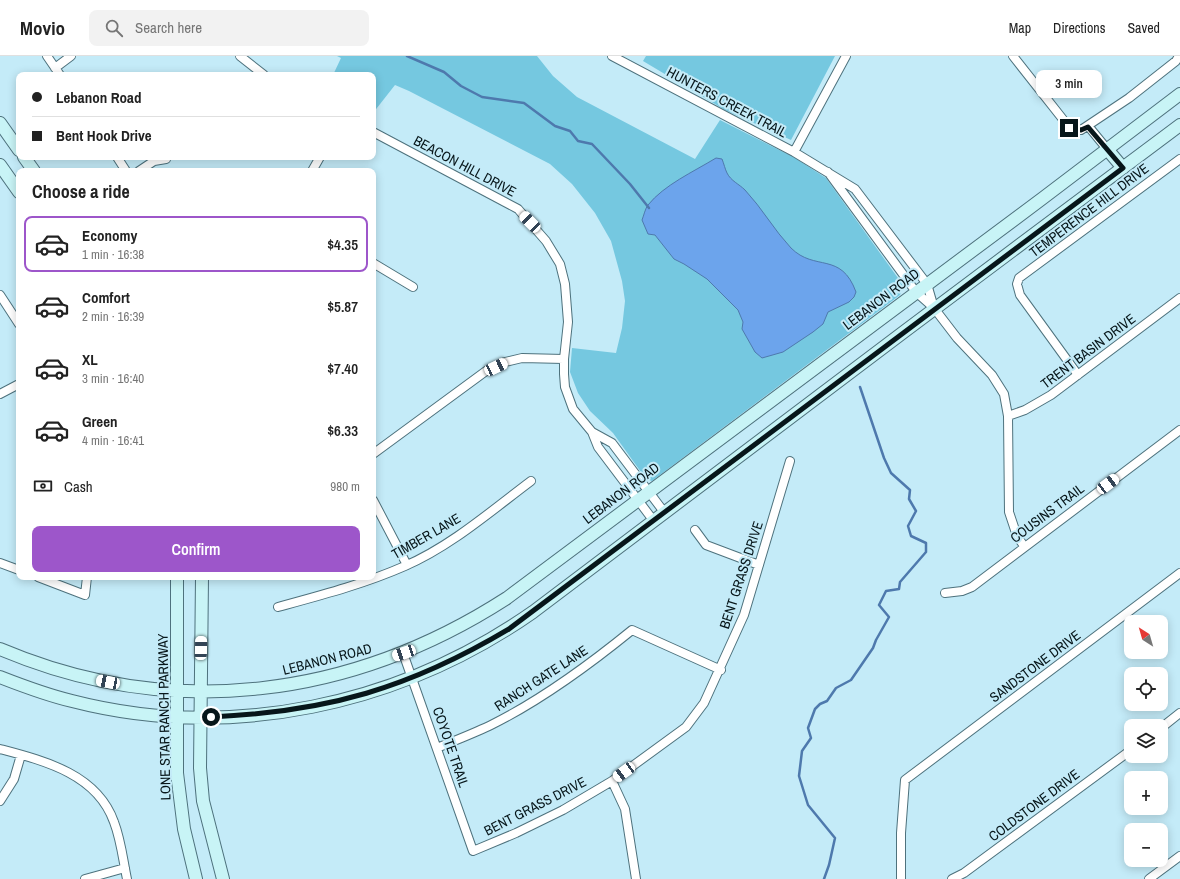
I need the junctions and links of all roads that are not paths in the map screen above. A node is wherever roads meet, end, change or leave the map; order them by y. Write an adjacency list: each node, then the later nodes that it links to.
1 (47, 56): 8 (street)
2 (71, 56): 8 (street)
3 (240, 56): 10 (street)
4 (612, 56): 18 (street, HUNTERS CREEK TRAIL)
5 (846, 56): 18 (street)
6 (1013, 56): 14 (street)
7 (1179, 56): 14 (street)
8 (55, 68): 9 (street)
9 (58, 72)
10 (260, 72)
11 (1180, 94): 17 (main road, LEBANON ROAD)
12 (0, 123): 16 (main road)
13 (1180, 125): 23 (main road)
14 (1088, 127): 17 (street)
15 (376, 134): 34 (street, BEACON HILL DRIVE)
16 (16, 146)
17 (1107, 149): 23 (main road); 27 (main road, LEBANON ROAD)
18 (794, 152): 24 (street, HUNTERS CREEK TRAIL)
19 (1180, 158): 35 (street, TEMPERENCE HILL DRIVE)
20 (160, 160): 22 (street)
21 (0, 165): 25 (main road)
22 (144, 168)
23 (1123, 168): 32 (main road)
24 (828, 172): 27 (street, HUNTERS CREEK TRAIL); 29 (street, HUNTERS CREEK TRAIL)
25 (16, 188)
26 (376, 265): 28 (street)
27 (927, 284): 29 (main road, LEBANON ROAD); 32 (street, HUNTERS CREEK TRAIL)
28 (413, 287)
29 (916, 292): 32 (street, HUNTERS CREEK TRAIL); 44 (main road, LEBANON ROAD)
30 (0, 295): 33 (street)
31 (1180, 298): 35 (street, TRENT BASIN DRIVE)
32 (934, 308): 38 (street, HUNTERS CREEK TRAIL); 47 (main road)
33 (16, 319)
34 (564, 359): 40 (street, BEACON HILL DRIVE); 41 (street)
35 (1078, 375): 38 (street, TRENT BASIN DRIVE)
36 (16, 386): 37 (street)
37 (0, 394)
38 (1008, 416): 50 (street, HUNTERS CREEK TRAIL)
39 (1180, 430): 50 (street, COUSINS TRAIL)
40 (592, 432): 44 (street, BEACON HILL DRIVE); 45 (street, BEACON HILL DRIVE)
41 (376, 452)
42 (790, 461): 53 (street, BENT GRASS DRIVE)
43 (531, 481): 52 (street, TIMBER LANE)
44 (648, 491): 45 (main road, LEBANON ROAD); 47 (street, BEACON HILL DRIVE)
45 (637, 499): 48 (street, BEACON HILL DRIVE); 65 (main road, LEBANON ROAD)
46 (376, 506): 52 (street)
47 (664, 512): 48 (main road)
48 (653, 520): 68 (main road)
49 (695, 530): 53 (street)
50 (1024, 546): 62 (street, COUSINS TRAIL)
51 (0, 562): 54 (street)
52 (407, 565): 56 (street, TIMBER LANE)
53 (759, 566): 66 (street, BENT GRASS DRIVE)
54 (16, 569)
55 (1180, 573): 89 (street, SANDSTONE DRIVE)
56 (376, 578)
57 (46, 580): 58 (street)
58 (87, 580)
59 (177, 580): 69 (main road, LONE STAR RANCH PARKWAY)
60 (202, 580): 70 (main road)
61 (372, 580): 63 (street, TIMBER LANE)
62 (945, 593)
63 (278, 607)
64 (0, 649): 69 (main road, LEBANON ROAD)
65 (404, 653): 68 (street, COYOTE TRAIL); 70 (main road, LEBANON ROAD)
66 (721, 670): 75 (street, RANCH GATE LANE); 79 (street, BENT GRASS DRIVE)
67 (0, 677): 72 (main road)
68 (412, 678): 73 (main road); 75 (street, COYOTE TRAIL)
69 (177, 692): 70 (main road, LEBANON ROAD); 72 (main road, LONE STAR RANCH PARKWAY)
70 (200, 692): 73 (main road)
71 (1180, 714): 74 (street)
72 (177, 716): 73 (main road); 86 (main road, LONE STAR RANCH PARKWAY)
73 (200, 717): 87 (main road)
74 (1168, 723)
75 (437, 748): 81 (street, COYOTE TRAIL)
76 (0, 749): 77 (street)
77 (21, 754): 80 (street); 83 (street)
78 (1124, 755): 90 (street, COLDSTONE DRIVE)
79 (612, 781): 81 (street, BENT GRASS DRIVE); 88 (street)
80 (0, 801)
81 (473, 851)
82 (1180, 856): 91 (street)
83 (125, 868): 84 (street); 85 (street)
84 (85, 879)
85 (127, 879)
86 (196, 879)
87 (223, 879)
88 (636, 879)
89 (901, 879)
90 (952, 879)
91 (1149, 879)

